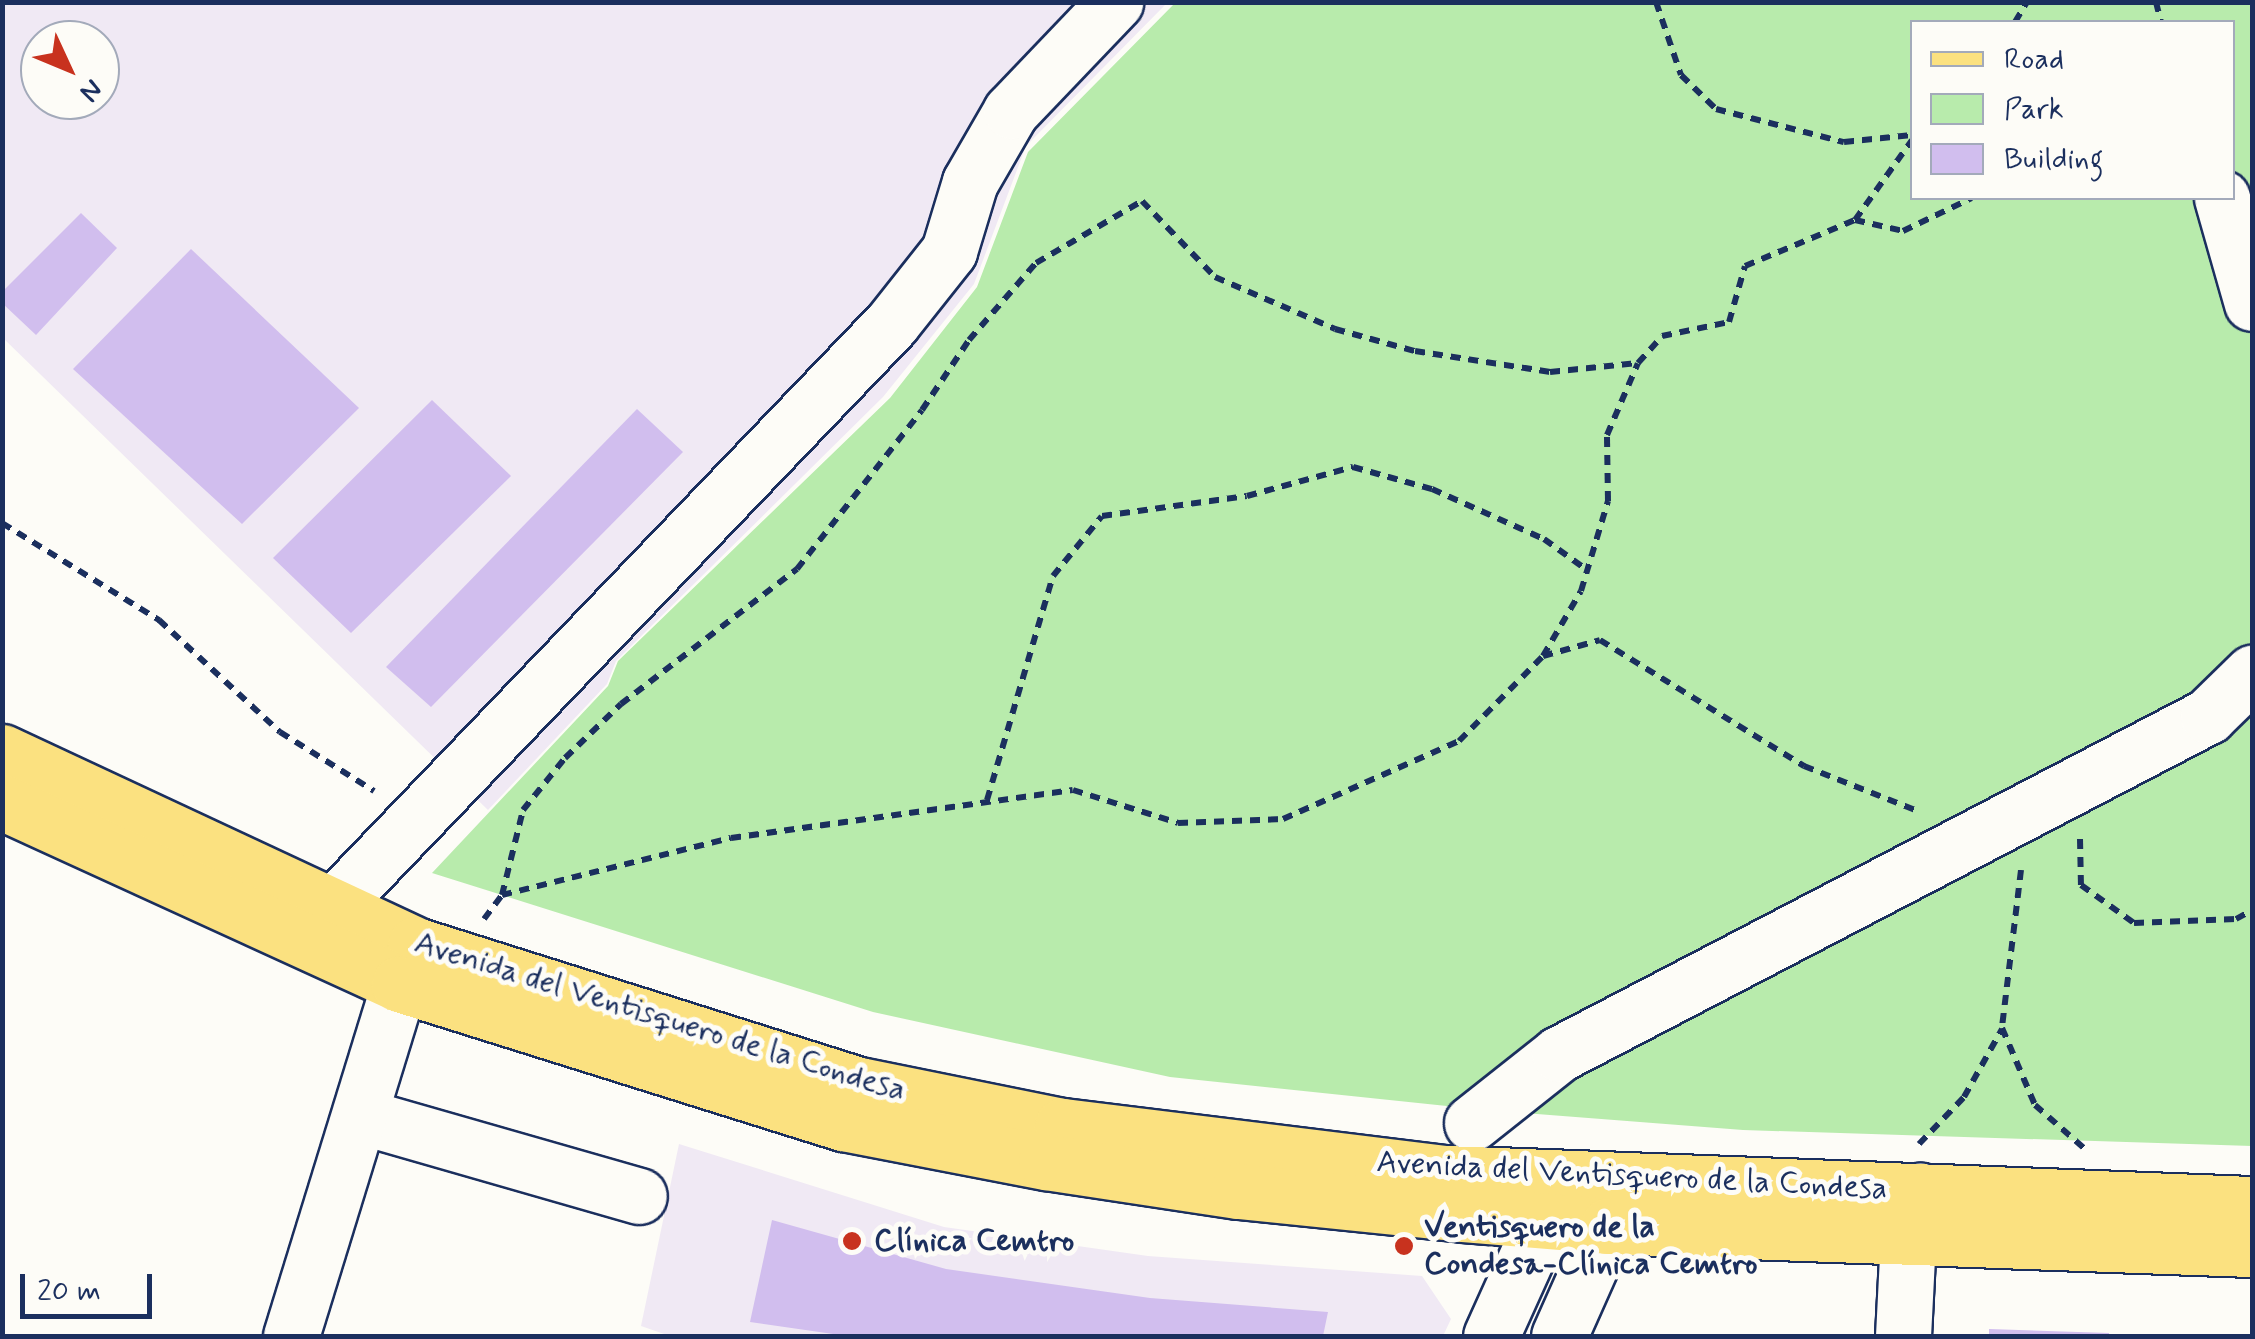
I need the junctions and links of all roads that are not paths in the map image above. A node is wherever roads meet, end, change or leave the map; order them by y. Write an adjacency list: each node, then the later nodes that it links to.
1 (1115, 2): 7 (street)
2 (2223, 200): 3 (street)
3 (2252, 303)
4 (2252, 674): 10 (street)
5 (2, 752): 7 (main road, Avenida del Ventisquero de la Condesa)
6 (3, 804): 8 (main road, Avenida del Ventisquero de la Condesa)
7 (333, 906): 13 (main road, Avenida del Ventisquero de la Condesa)
8 (399, 984): 9 (street); 13 (main road, Avenida del Ventisquero de la Condesa)
9 (360, 1116): 12 (street); 16 (street)
10 (1472, 1123)
11 (1914, 1192): 13 (main road, Avenida del Ventisquero de la Condesa); 14 (main road, Avenida del Ventisquero de la Condesa); 15 (main road, Avenida del Ventisquero de la Condesa); 19 (street)
12 (639, 1196)
13 (1583, 1201): 17 (street); 18 (street)
14 (2252, 1204)
15 (2252, 1249)
16 (291, 1336)
17 (1491, 1336)
18 (1559, 1336)
19 (1903, 1336)

